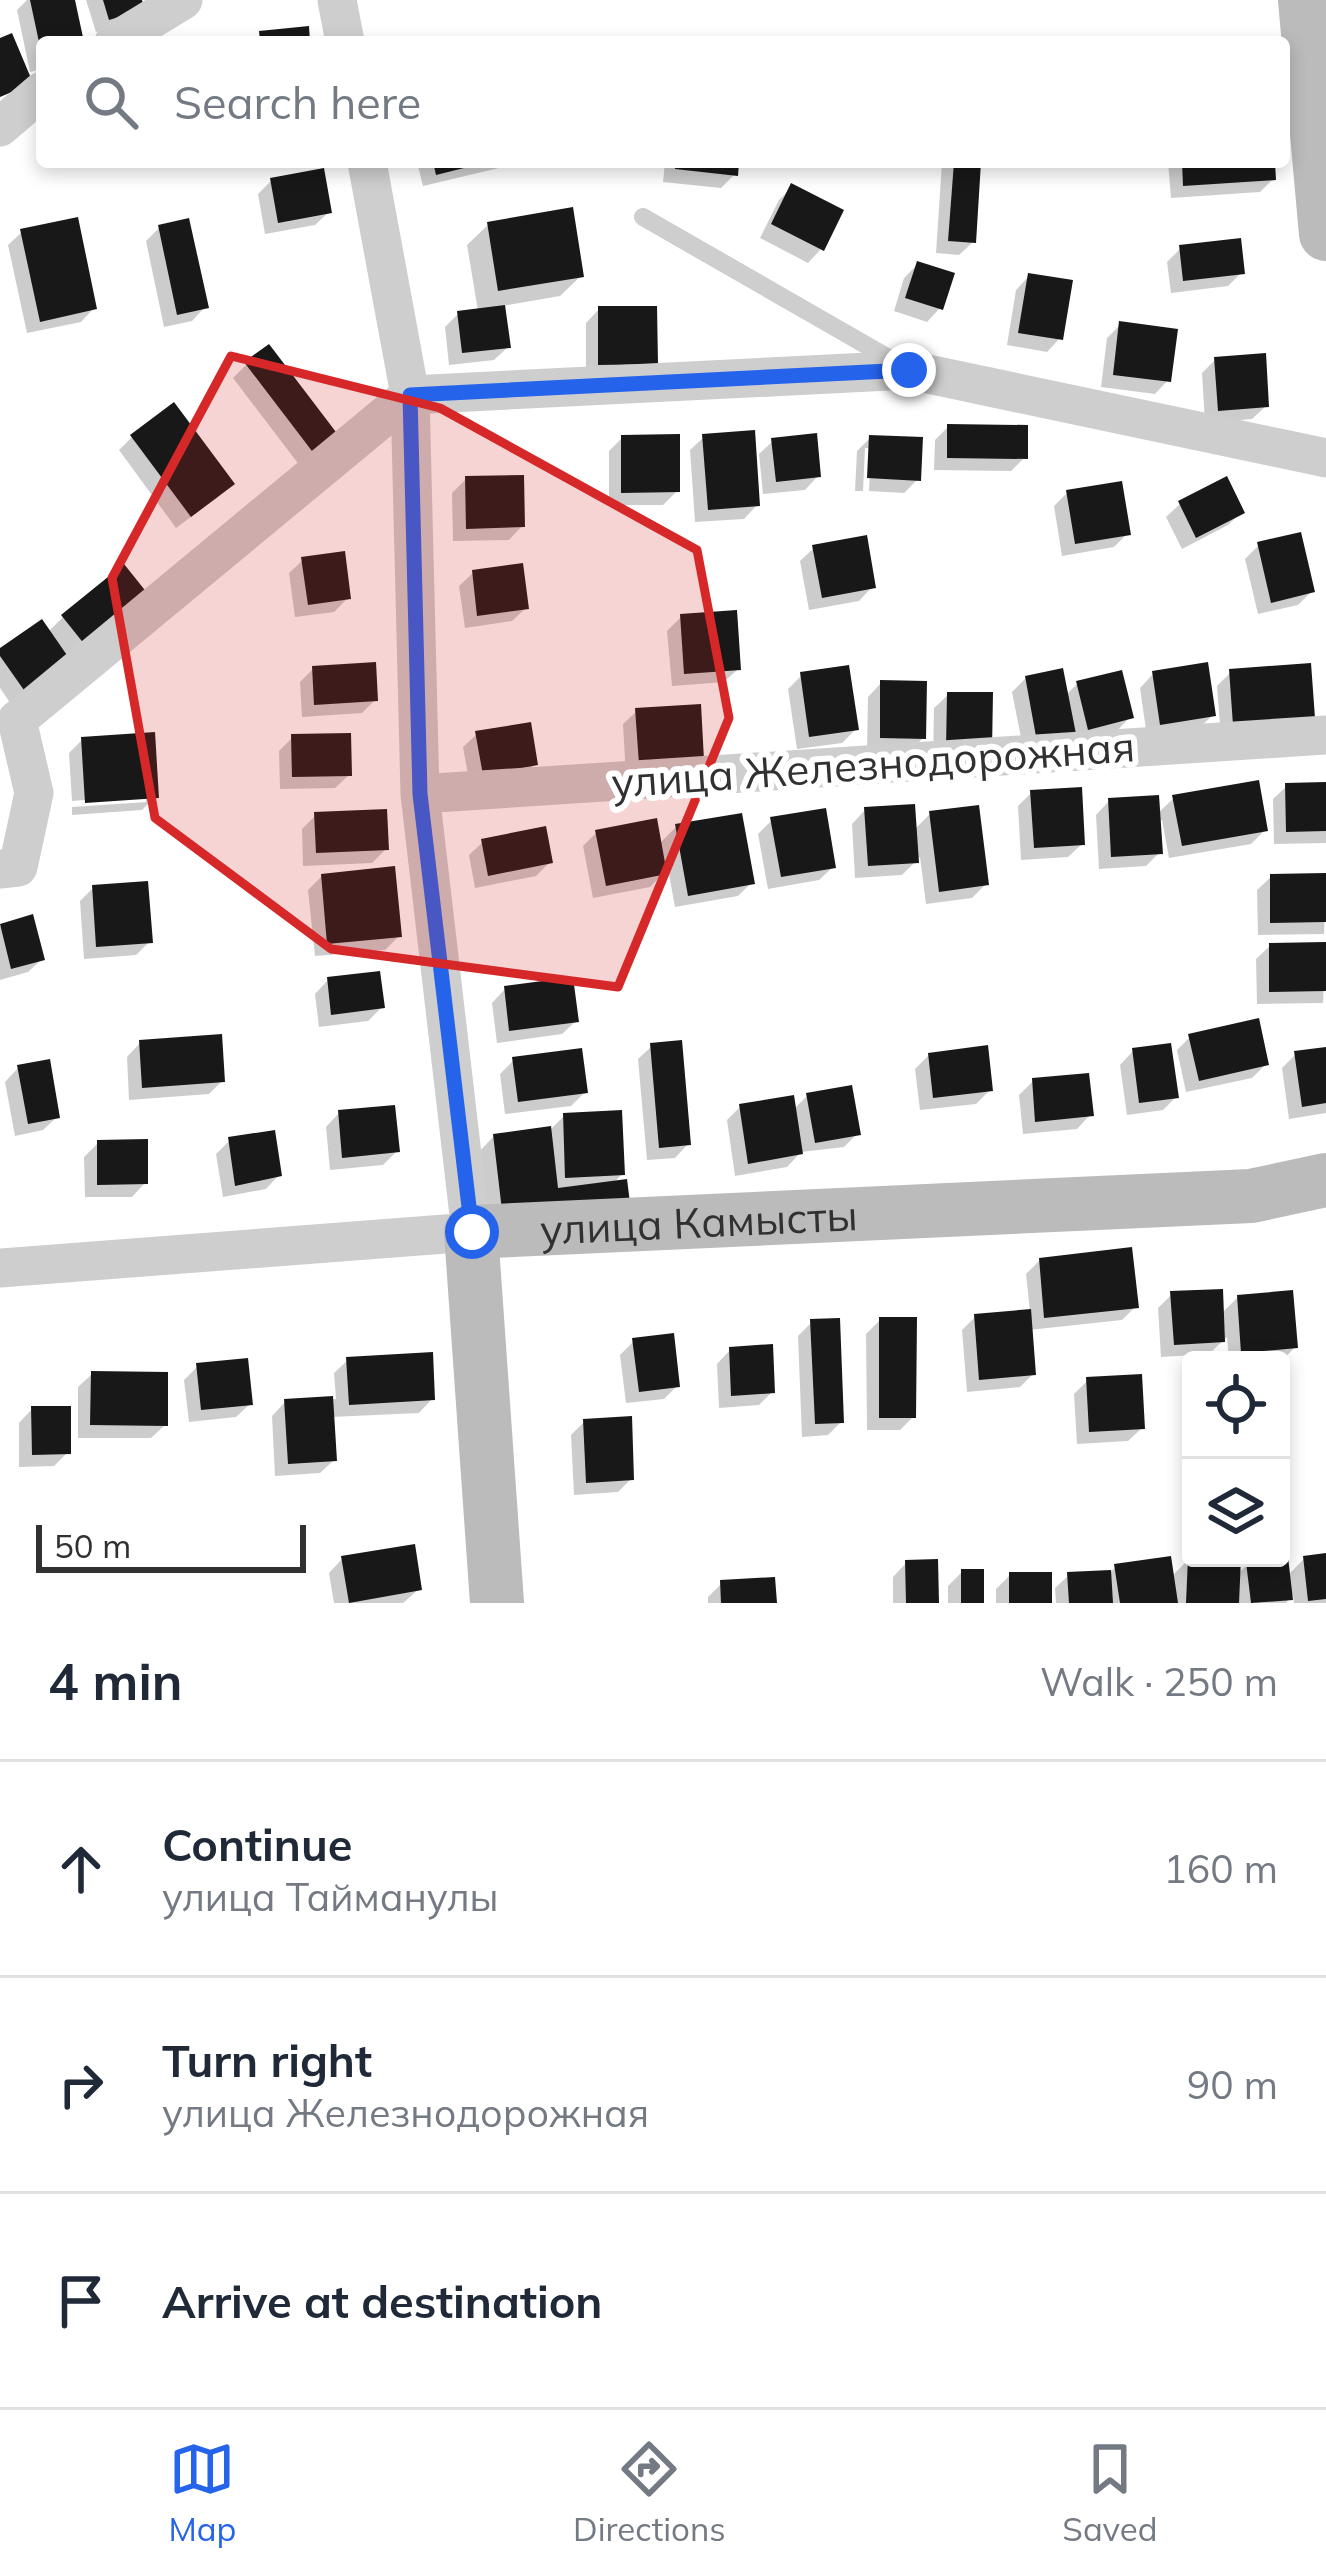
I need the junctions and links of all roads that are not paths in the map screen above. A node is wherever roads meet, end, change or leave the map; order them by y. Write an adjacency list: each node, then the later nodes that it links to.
1 (183, 0): 4 (street)
2 (337, 0): 5 (street)
3 (1305, 0): 9 (street)
4 (124, 36)
5 (344, 36)
6 (36, 96): 7 (street)
7 (0, 127)
8 (368, 168): 13 (street)
9 (1323, 170): 11 (street)
10 (643, 217): 12 (lane)
11 (1326, 234)
12 (909, 370): 13 (street); 14 (street)
13 (410, 395): 16 (street); 17 (street)
14 (1326, 458)
15 (1326, 735): 16 (street, улица Железнодорожная)
16 (420, 794): 19 (street)
17 (0, 869)
18 (1326, 1180): 19 (street, улица Камысты)
19 (472, 1232): 20 (street, улица Камысты); 21 (street)
20 (0, 1268)
21 (497, 1603)

